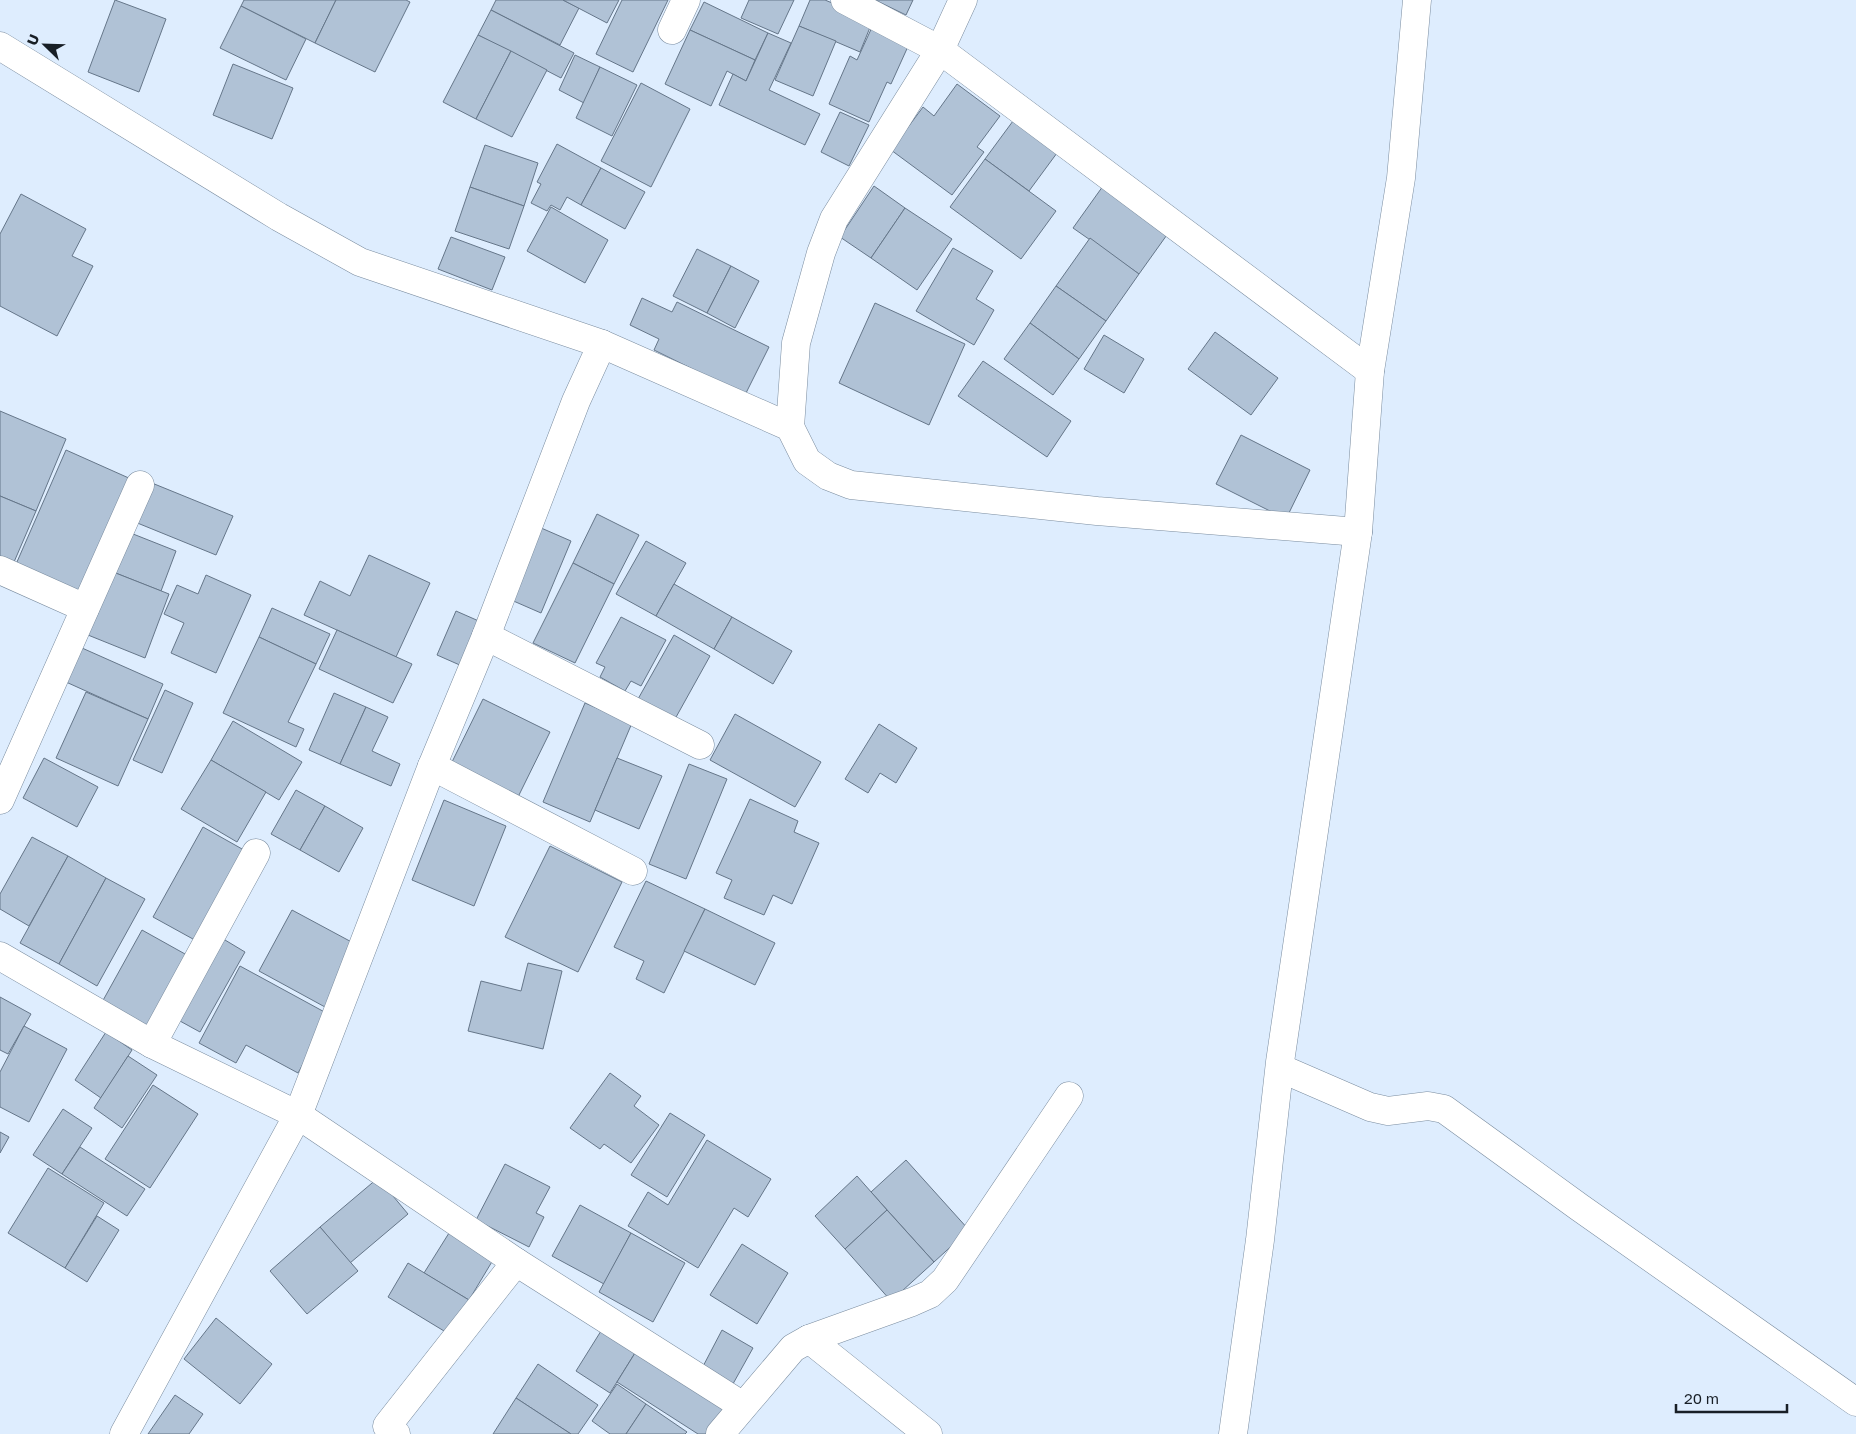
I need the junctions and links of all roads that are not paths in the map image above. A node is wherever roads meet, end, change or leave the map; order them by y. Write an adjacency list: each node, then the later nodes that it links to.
1 (686, 0): 5 (street)
2 (846, 0): 7 (street)
3 (963, 0): 7 (street)
4 (1417, 0): 9 (street)
5 (672, 30)
6 (0, 46): 8 (street)
7 (940, 50): 9 (street); 10 (street)
8 (602, 344): 10 (street); 15 (street)
9 (1370, 372): 12 (street)
10 (790, 427): 12 (street)
11 (140, 485): 14 (street)
12 (1358, 532): 23 (street)
13 (0, 570): 14 (street)
14 (85, 608): 18 (street)
15 (486, 636): 16 (street); 17 (street)
16 (700, 745)
17 (432, 766): 20 (street); 25 (street)
18 (0, 800)
19 (256, 853): 22 (street)
20 (632, 871)
21 (0, 956): 22 (street)
22 (152, 1044): 25 (street)
23 (1280, 1065): 28 (street); 34 (street)
24 (1069, 1096): 27 (street)
25 (298, 1115): 26 (street); 31 (street)
26 (516, 1262): 29 (street); 30 (street)
27 (809, 1339): 29 (street); 33 (street)
28 (1856, 1402)
29 (742, 1406): 32 (street)
30 (388, 1431)
31 (124, 1434)
32 (720, 1434)
33 (928, 1434)
34 (1233, 1434)

